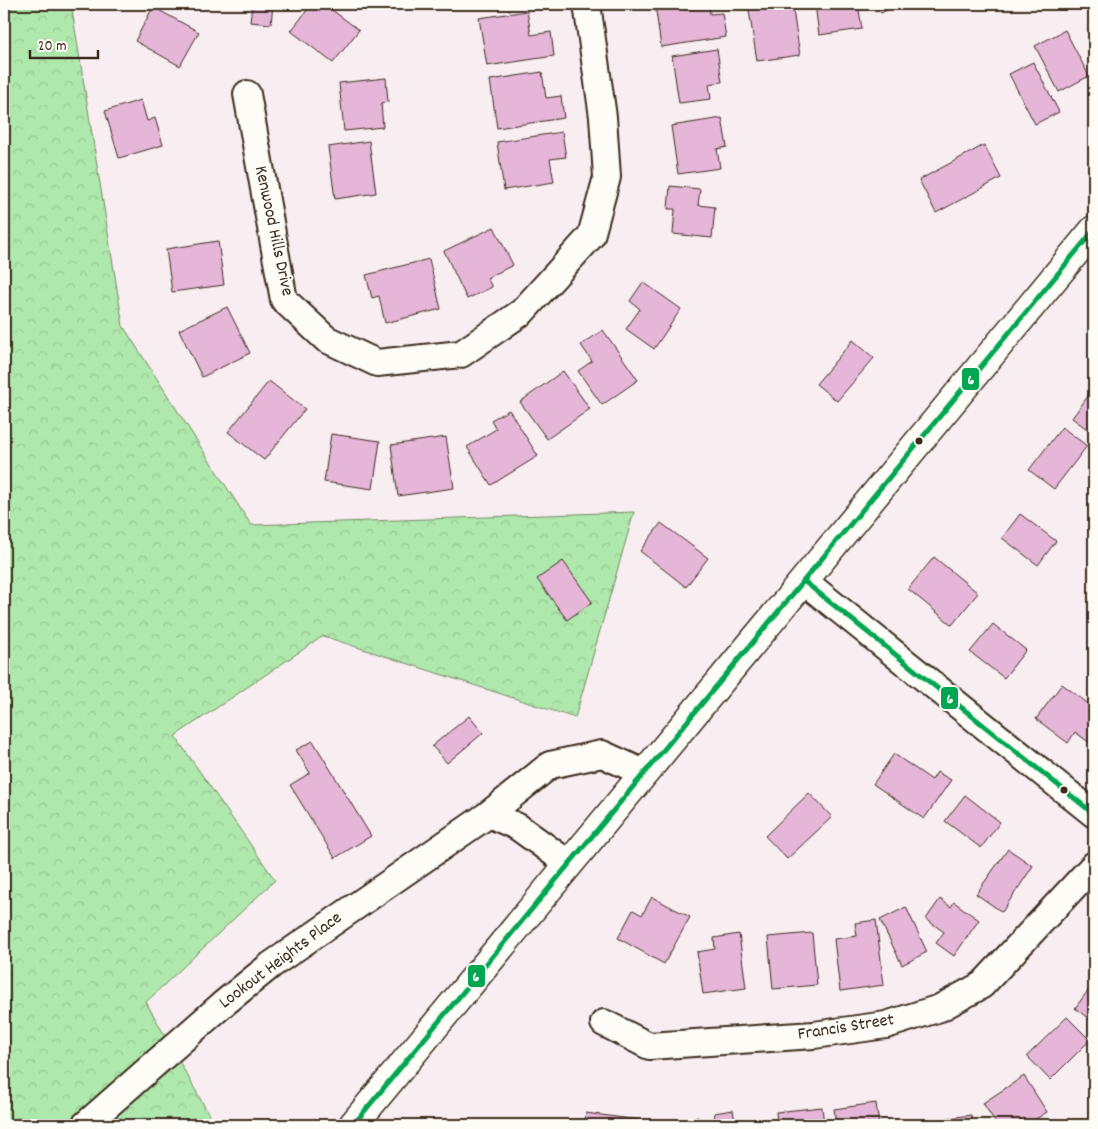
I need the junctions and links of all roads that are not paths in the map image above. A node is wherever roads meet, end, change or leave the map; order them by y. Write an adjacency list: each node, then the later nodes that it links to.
1 (587, 4): 2 (street, Kenwood Hills Drive)
2 (247, 94)
3 (1094, 230): 4 (main road)
4 (804, 582): 5 (main road); 7 (street)
5 (644, 773): 6 (street, Lookout Heights Place); 8 (main road)
6 (490, 814): 8 (street); 11 (street, Lookout Heights Place)
7 (1094, 814)
8 (569, 864): 12 (main road)
9 (1094, 865): 10 (street, Francis Street)
10 (604, 1024)
11 (85, 1125)
12 (353, 1125)

